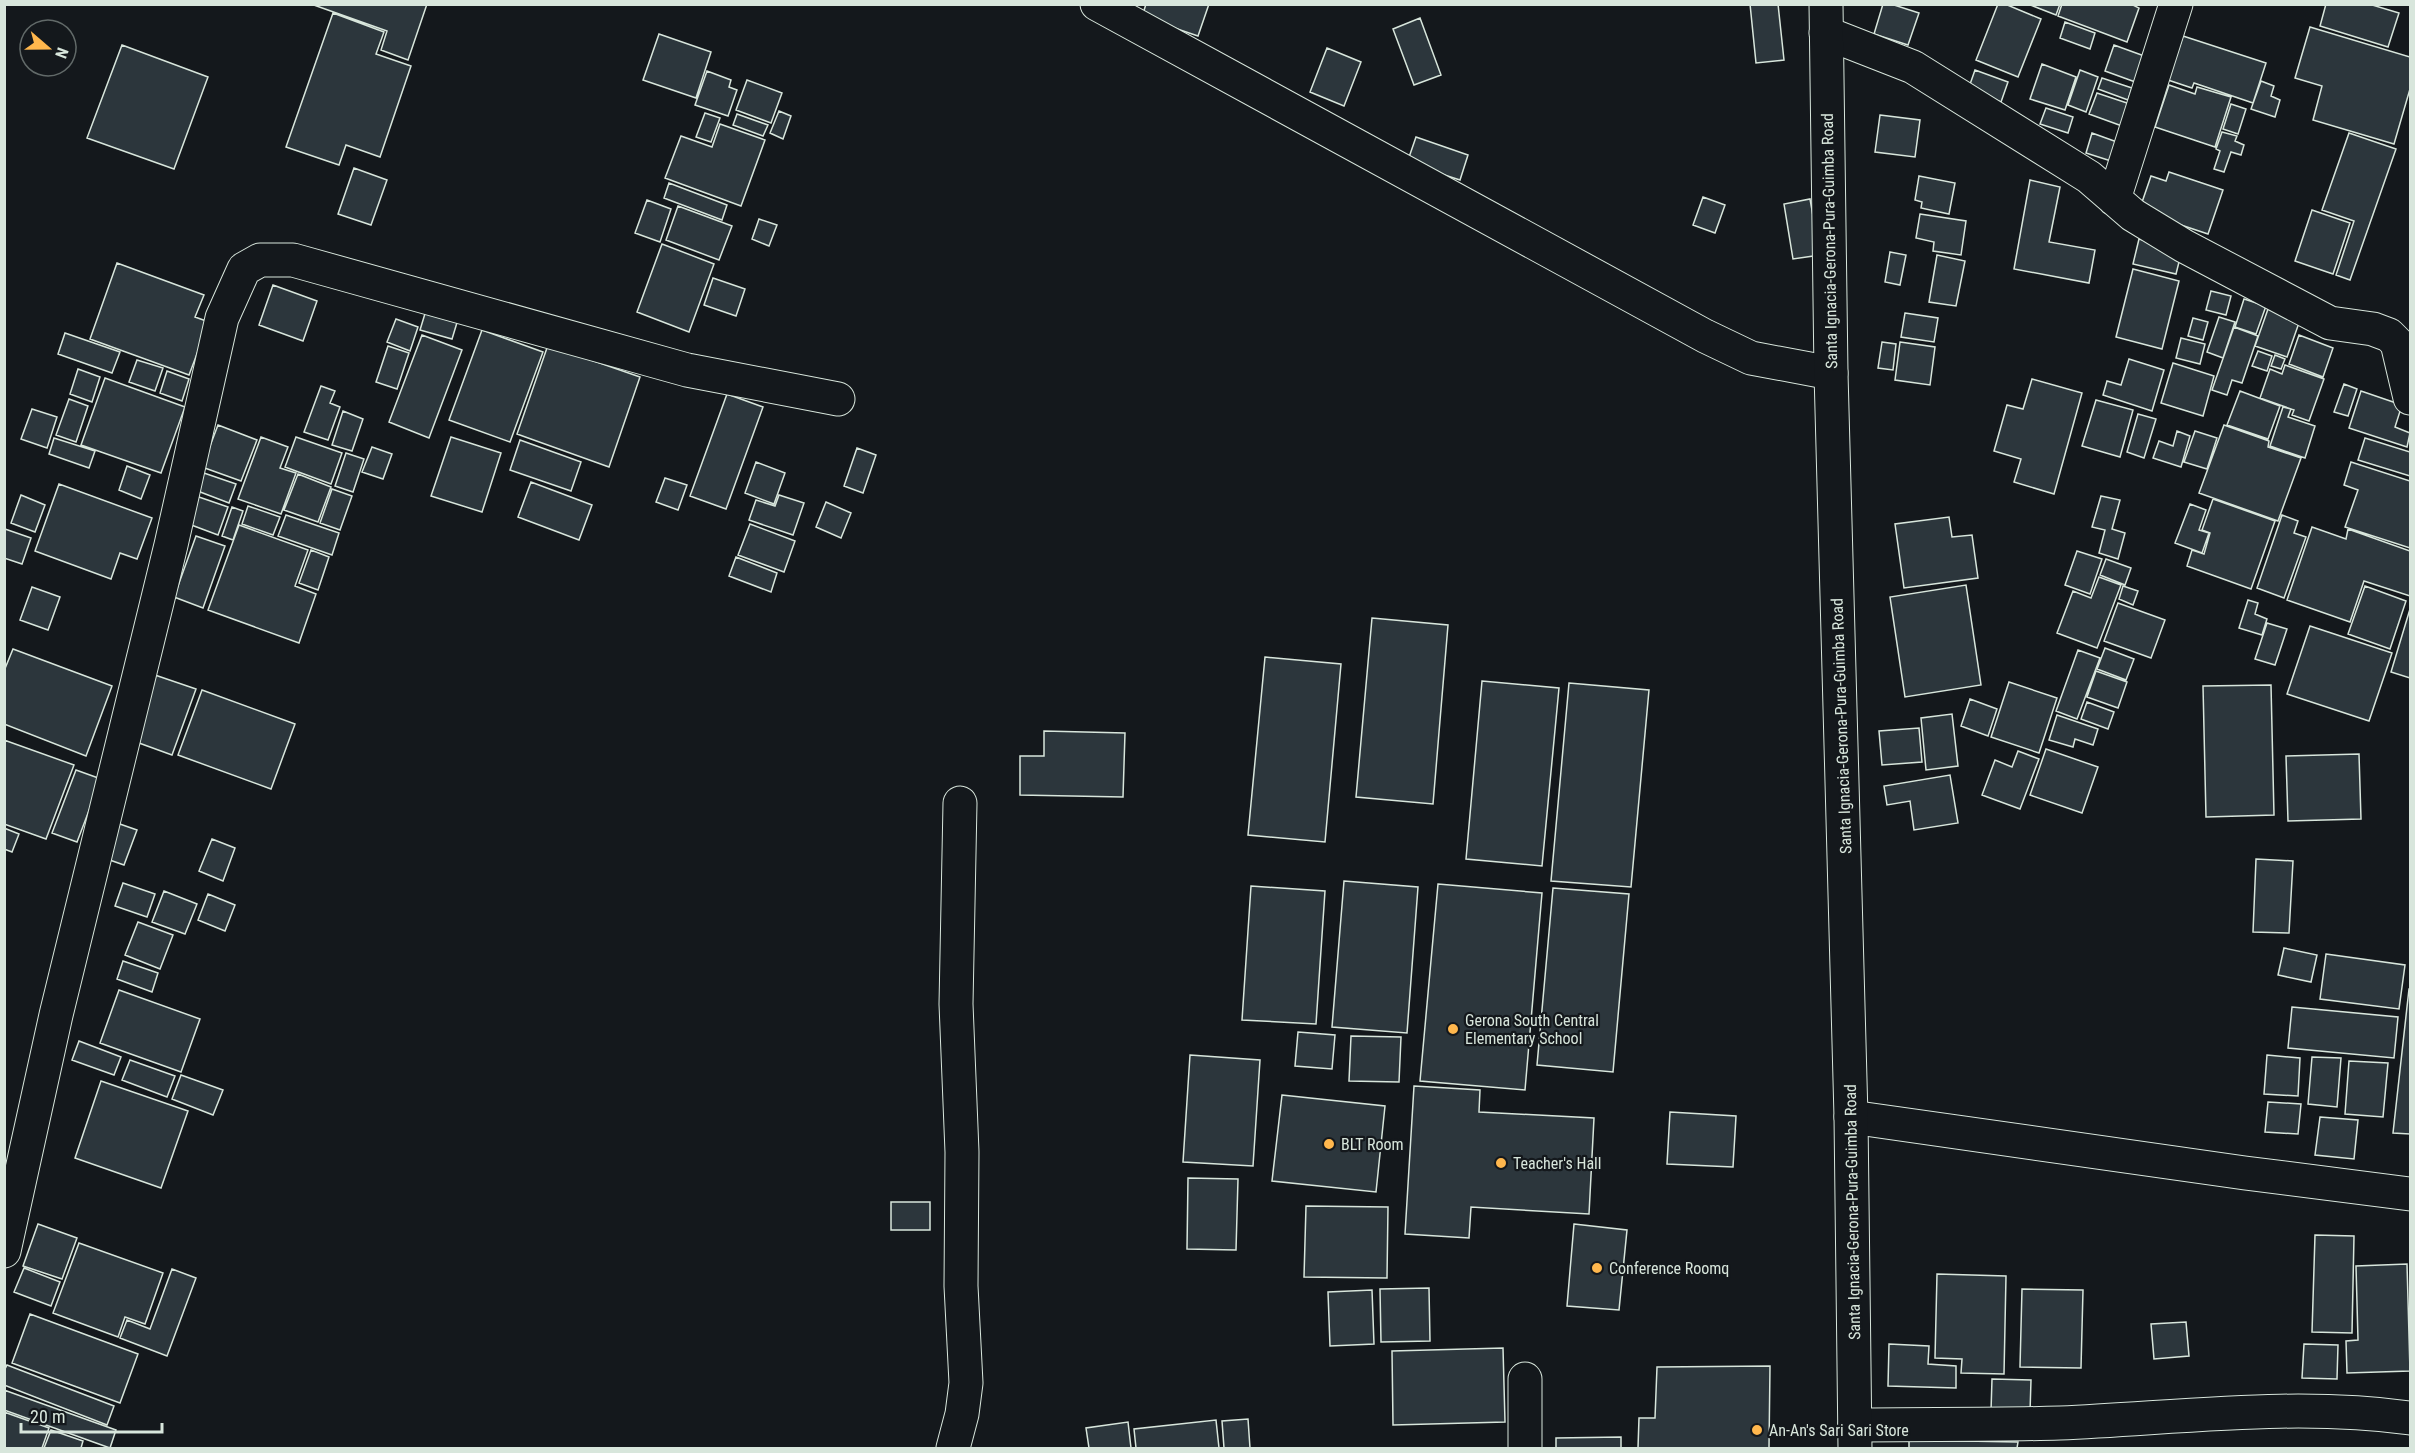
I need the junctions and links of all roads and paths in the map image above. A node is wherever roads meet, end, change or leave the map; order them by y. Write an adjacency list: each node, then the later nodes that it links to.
1 (1097, 4): 5 (street)
2 (2176, 4): 4 (street)
3 (1826, 19): 4 (street); 5 (street, Santa Ignacia-Gerona-Pura-Guimba Road)
4 (2114, 199): 6 (street)
5 (1831, 373): 9 (street, Santa Ignacia-Gerona-Pura-Guimba Road)
6 (2410, 398)
7 (838, 399): 11 (street)
8 (960, 803): 15 (street)
9 (1851, 1117): 10 (street); 14 (street, Santa Ignacia-Gerona-Pura-Guimba Road)
10 (2410, 1194)
11 (4, 1251)
12 (1525, 1379): 16 (street)
13 (2410, 1418): 14 (street)
14 (1855, 1437)
15 (953, 1449)
16 (1525, 1449)

